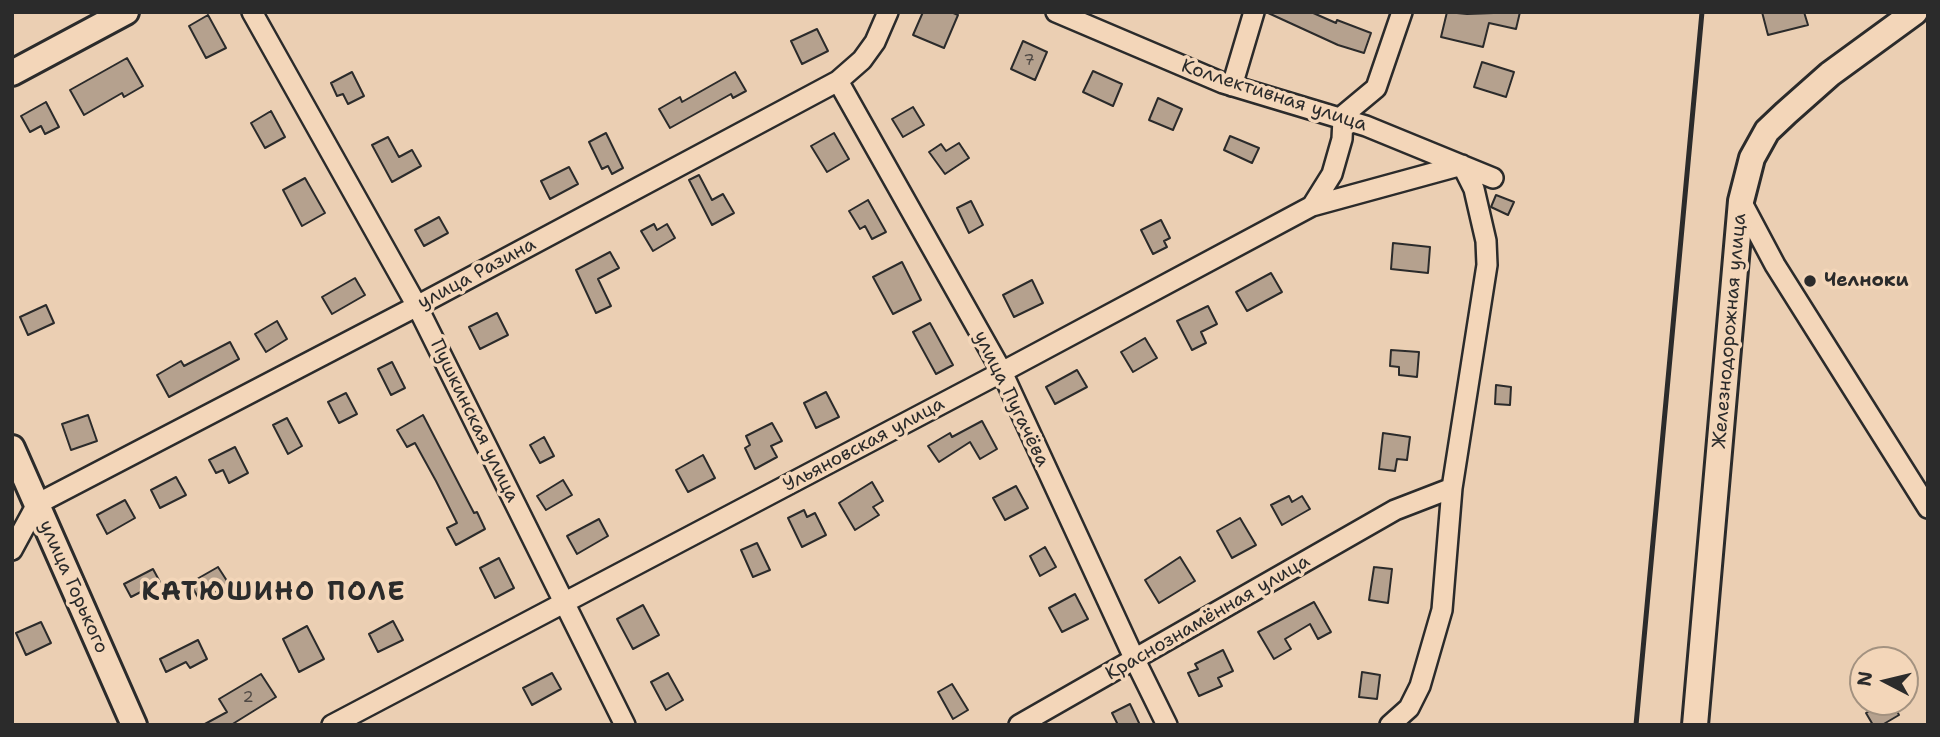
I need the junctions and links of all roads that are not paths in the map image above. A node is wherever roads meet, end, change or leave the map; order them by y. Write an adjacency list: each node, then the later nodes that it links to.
1 (126, 12): 10 (street)
2 (252, 12): 18 (street, Пушкинская улица)
3 (888, 12): 11 (street, улица Разина)
4 (1056, 12): 9 (street, Коллективная улица)
5 (1102, 12): 9 (street)
6 (1254, 12): 12 (street)
7 (1402, 12): 13 (street)
8 (1915, 12): 16 (street, Железнодорожная улица)
9 (1101, 32): 12 (street, Коллективная улица)
10 (12, 73)
11 (838, 81): 18 (street, улица Разина); 19 (street, улица Пугачёва)
12 (1232, 86): 13 (street, Коллективная улица)
13 (1341, 119): 14 (street, Коллективная улица); 17 (street, Ульяновская улица)
14 (1462, 165): 15 (street, Коллективная улица); 17 (street); 21 (street)
15 (1493, 178)
16 (1741, 201): 23 (street); 33 (street, Железнодорожная улица)
17 (1312, 206): 19 (street, Ульяновская улица)
18 (417, 306): 22 (street, улица Разина); 25 (street, Пушкинская улица)
19 (1002, 372): 25 (street, Ульяновская улица); 26 (street, улица Пугачёва)
20 (12, 448): 22 (street, улица Горького)
21 (1452, 488): 26 (street, Краснознамённая улица); 32 (street)
22 (37, 504): 24 (street); 27 (street, улица Горького)
23 (1928, 508)
24 (12, 550)
25 (564, 603): 28 (street, Ульяновская улица); 29 (street, Пушкинская улица)
26 (1135, 660): 30 (street, Краснознамённая улица); 31 (street, улица Пугачёва)
27 (134, 725)
28 (332, 725)
29 (625, 725)
30 (1019, 725)
31 (1167, 725)
32 (1390, 725)
33 (1695, 725)

